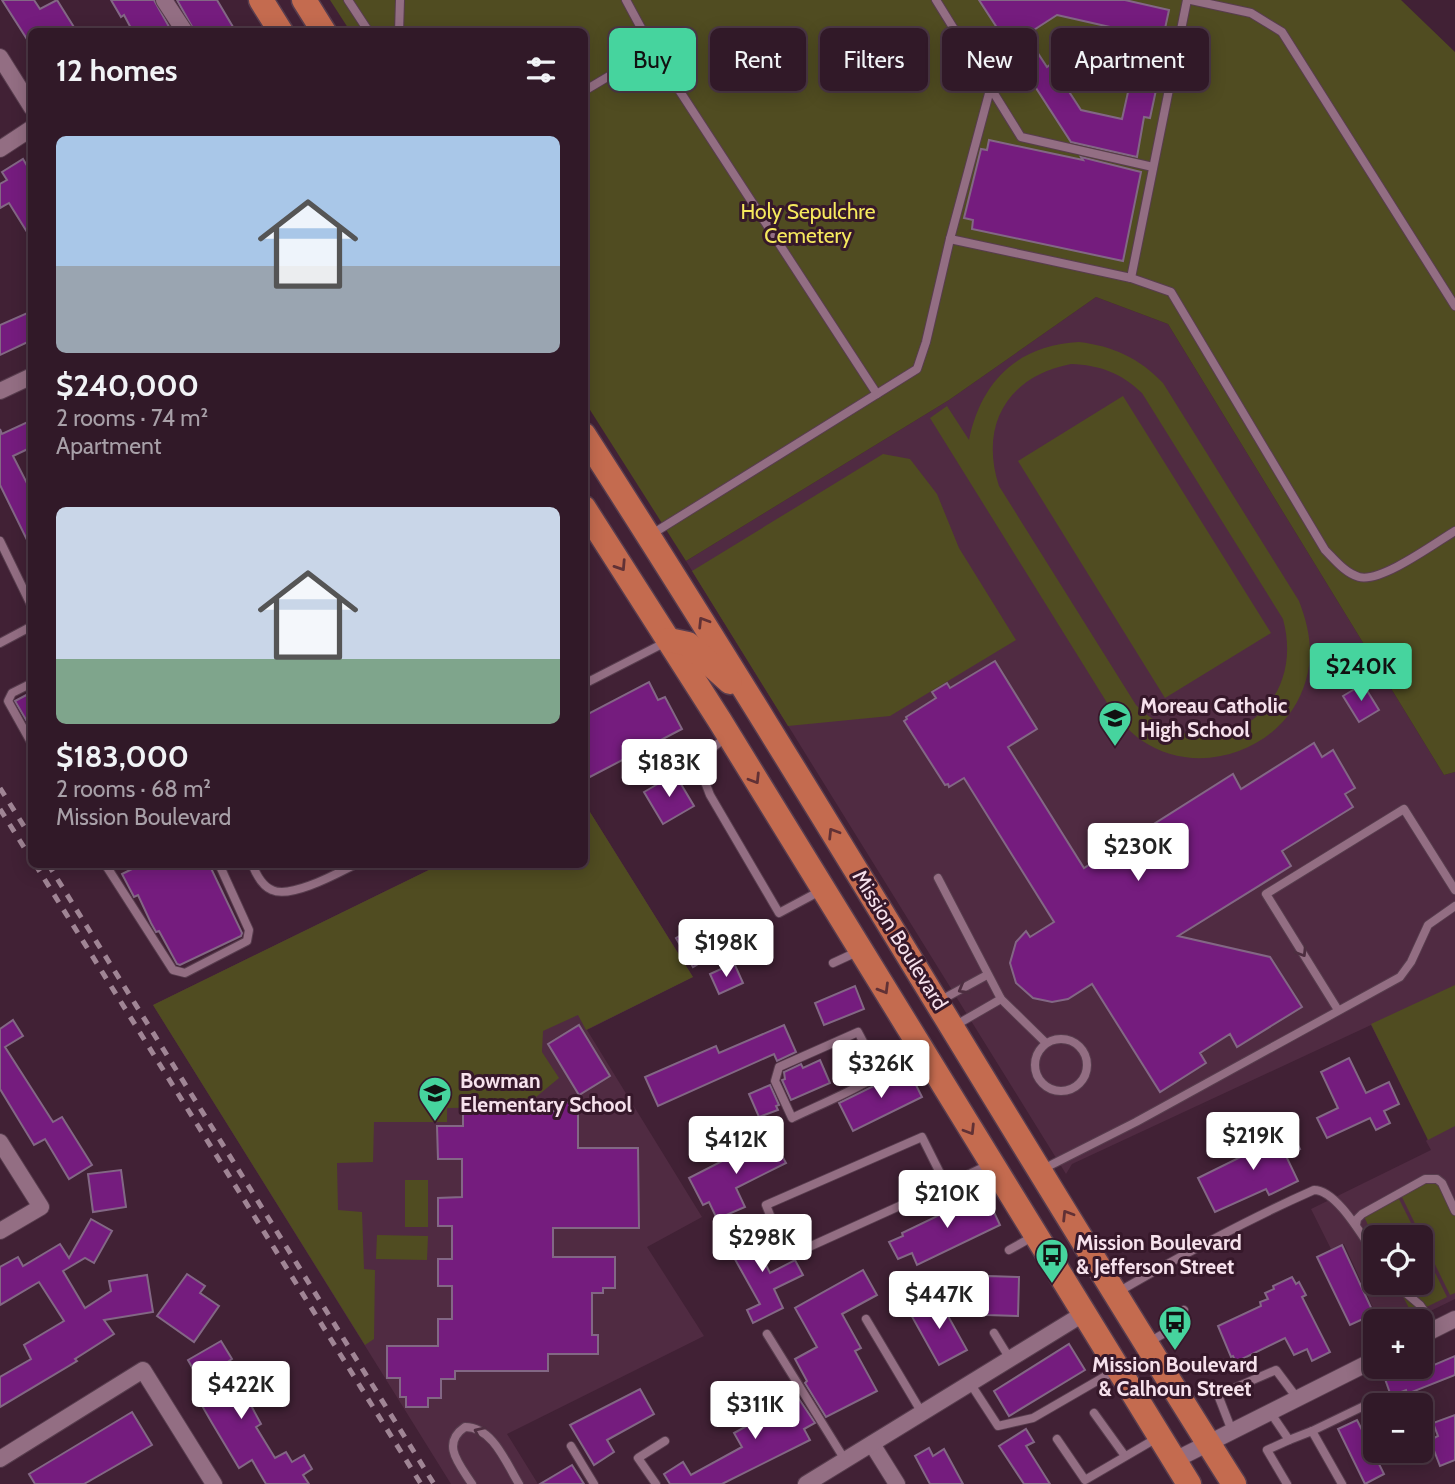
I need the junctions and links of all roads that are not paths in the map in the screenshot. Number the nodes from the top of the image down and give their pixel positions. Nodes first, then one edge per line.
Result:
1 (164, 0) edge
2 (261, 0) edge
3 (304, 0) edge
4 (348, 0) edge
5 (400, 0) edge
6 (626, 0) edge
7 (936, 0) edge
8 (1189, 0) edge
9 (182, 28) edge
10 (278, 28) edge
11 (322, 28) edge
12 (366, 28) edge
13 (399, 28) edge
14 (641, 28) edge
15 (954, 28) edge
16 (0, 57) edge
17 (609, 76) edge
18 (588, 89) edge
19 (680, 91) edge
20 (990, 91) edge
21 (994, 91) edge
22 (28, 102) edge
23 (28, 131) edge
24 (0, 149) edge
25 (1153, 167) junction
26 (950, 239) junction
27 (1131, 278) junction
28 (1455, 306) edge
29 (28, 378) edge
30 (0, 391) edge
31 (877, 394) junction
32 (588, 441) edge
33 (588, 514) edge
34 (1455, 531) edge
35 (649, 536) junction
36 (0, 541) edge
37 (28, 599) edge
38 (28, 630) edge
39 (669, 640) junction
40 (0, 643) edge
41 (588, 682) edge
42 (28, 685) edge
43 (752, 701) junction
44 (728, 735) junction
45 (28, 737) edge
46 (108, 868) edge
47 (221, 868) edge
48 (254, 868) edge
49 (349, 868) edge
50 (938, 878) dead end
51 (823, 889) junction
52 (1455, 890) edge
53 (1455, 905) edge
54 (860, 950) junction
55 (833, 963) dead end
56 (987, 975) junction
57 (1001, 999) junction
58 (938, 1002) junction
59 (1338, 1010) junction
60 (953, 1026) junction
61 (1046, 1043) junction
62 (922, 1051) junction
63 (880, 1074) junction
64 (0, 1142) edge
65 (991, 1164) junction
66 (1040, 1170) junction
67 (946, 1185) junction
68 (1007, 1190) junction
69 (1455, 1211) edge
70 (1356, 1226) junction
71 (0, 1231) edge
72 (1035, 1236) junction
73 (1363, 1236) edge
74 (1009, 1250) dead end
75 (1116, 1294) junction
76 (1408, 1295) edge
77 (1421, 1309) edge
78 (1184, 1310) dead end
79 (1083, 1314) junction
80 (866, 1319) dead end
81 (1455, 1319) edge
82 (1433, 1330) edge
83 (994, 1333) dead end
84 (767, 1334) dead end
85 (1147, 1343) junction
86 (1010, 1359) junction
87 (1363, 1365) edge
88 (1117, 1369) junction
89 (970, 1383) junction
90 (1297, 1398) junction
91 (1363, 1406) edge
92 (1094, 1412) dead end
93 (1270, 1412) junction
94 (922, 1413) junction
95 (1232, 1431) junction
96 (1312, 1431) junction
97 (1160, 1437) junction
98 (1058, 1439) dead end
99 (1289, 1440) junction
100 (665, 1441) dead end
101 (1209, 1442) junction
102 (872, 1444) junction
103 (571, 1446) dead end
104 (1125, 1456) junction
105 (0, 1459) edge
106 (845, 1460) junction
107 (1175, 1460) junction
108 (215, 1484) edge
109 (472, 1484) edge
110 (519, 1484) edge
111 (594, 1484) edge
112 (656, 1484) edge
113 (806, 1484) edge
114 (897, 1484) edge
115 (1189, 1484) edge
116 (1234, 1484) edge
117 (1287, 1484) edge
118 (1342, 1484) edge

1 - 9 street
2 - 10 main road
3 - 11 main road
4 - 12 lane
5 - 13 lane
6 - 14 lane
7 - 15 lane
8 - 25 lane
8 - 28 lane
16 - 22 street
17 - 18 lane
19 - 31 lane
20 - 26 lane
21 - 25 lane
23 - 24 street
25 - 27 lane
26 - 27 lane
26 - 31 lane
27 - 34 lane
29 - 30 street
31 - 35 lane
32 - 35 main road, Mission Boulevard
33 -> 39 main road, Mission Boulevard
43 -> 35 main road, Mission Boulevard
36 - 37 lane
38 - 40 lane
39 - 41 lane
39 - 43 main road
39 - 44 main road, Mission Boulevard
42 - 45 lane
58 -> 43 main road, Mission Boulevard
44 -> 51 main road, Mission Boulevard
44 - 51 lane
46 - 47 lane
48 - 49 lane
50 - 56 lane
51 - 54 main road, Mission Boulevard
52 -> 59 lane
53 - 59 lane
54 - 55 lane
54 -> 62 main road, Mission Boulevard
56 - 57 lane
56 -> 58 lane
57 - 60 lane
57 - 61 lane
58 - 60 main road, Mission Boulevard
59 - 66 lane
60 - 66 main road, Mission Boulevard
61 - 61 lane
62 - 63 lane
62 -> 65 main road, Mission Boulevard
63 - 63 lane
64 - 71 street
65 - 67 lane
65 - 68 main road, Mission Boulevard
66 - 68 main road
75 -> 66 main road, Mission Boulevard
67 - 67 lane
68 - 72 main road, Mission Boulevard
69 - 70 lane
70 - 73 lane
70 - 75 lane
72 - 74 lane
72 - 79 main road, Mission Boulevard
75 - 85 main road, Mission Boulevard
76 - 77 lane
78 - 85 lane
79 - 86 street
79 - 88 main road, Mission Boulevard
80 - 94 lane
81 - 82 street
83 - 86 lane
84 - 106 lane
85 - 101 main road, Mission Boulevard
86 - 89 street
87 - 90 street
88 - 89 lane
88 - 97 main road, Mission Boulevard
89 - 94 street
90 - 93 street
90 - 95 lane
91 - 96 lane
92 - 104 lane
93 - 95 street
93 - 99 lane
94 - 102 street
95 - 101 street
96 - 99 lane
96 - 118 lane
97 - 104 lane
97 - 107 main road, Mission Boulevard
98 - 104 lane
99 - 117 lane
100 - 112 lane
101 - 107 street
101 - 116 main road, Mission Boulevard
102 - 106 street
102 - 114 street
103 - 111 lane
105 - 108 street
106 - 113 street
107 - 115 main road, Mission Boulevard
110 -> 109 lane

